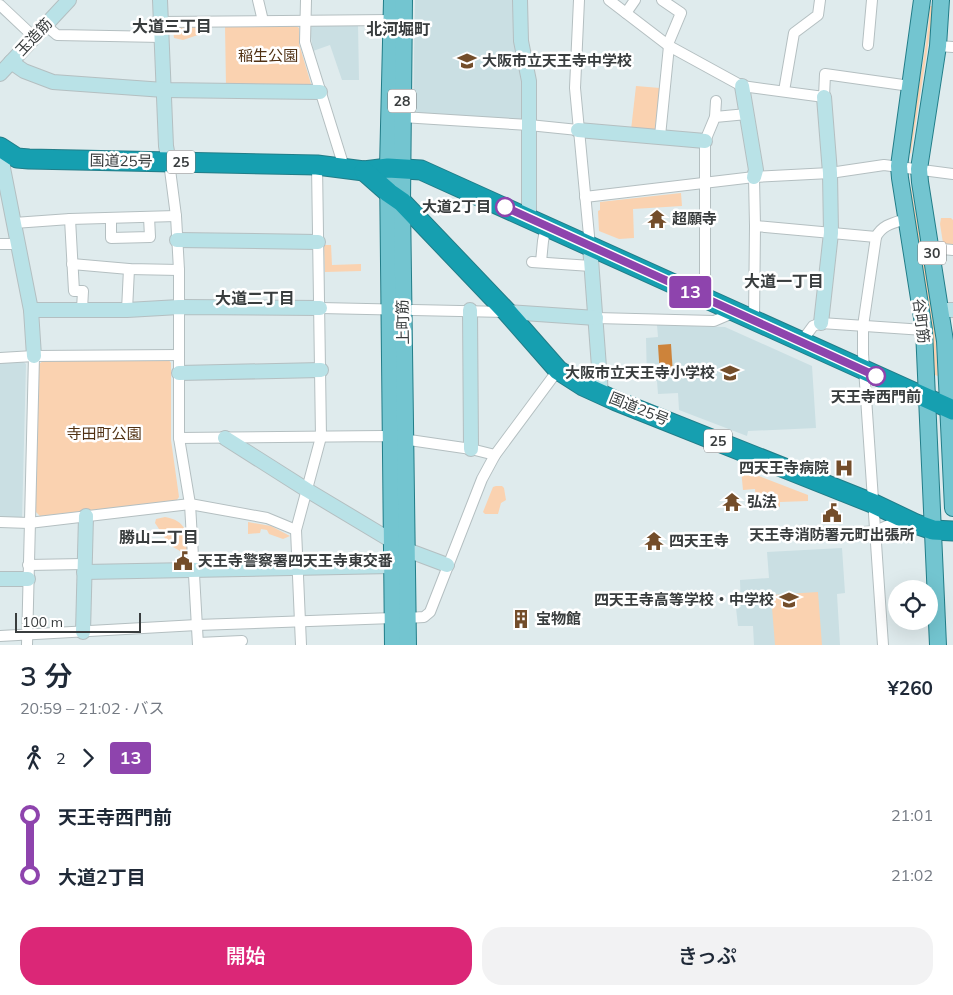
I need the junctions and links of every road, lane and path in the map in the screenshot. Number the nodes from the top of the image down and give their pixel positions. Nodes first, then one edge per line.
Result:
1 (69, 0) edge
2 (160, 0) edge
3 (258, 0) edge
4 (306, 0) edge
5 (392, 0) edge
6 (404, 0) edge
7 (520, 0) edge
8 (579, 0) edge
9 (609, 0) edge
10 (634, 0) edge
11 (662, 0) edge
12 (820, 0) edge
13 (872, 0) edge
14 (922, 0) edge
15 (941, 0) edge
16 (0, 5) edge
17 (626, 13) junction
18 (305, 20) junction
19 (391, 20) junction
20 (263, 21) junction
21 (161, 22) junction
22 (44, 26) junction
23 (34, 37) junction
24 (162, 37) junction
25 (668, 45) junction
26 (868, 45) dead end
27 (945, 46) edge
28 (11, 62) junction
29 (0, 74) edge
30 (742, 86) junction
31 (910, 86) junction
32 (164, 90) junction
33 (784, 91) junction
34 (320, 92) junction
35 (824, 97) junction
36 (716, 101) dead end
37 (747, 114) junction
38 (715, 117) junction
39 (402, 118) junction
40 (529, 125) junction
41 (578, 130) junction
42 (660, 136) junction
43 (705, 141) junction
44 (2, 149) edge
45 (169, 162) junction
46 (317, 166) junction
47 (899, 166) junction
48 (344, 167) junction
49 (395, 168) junction
50 (919, 169) junction
51 (364, 171) junction
52 (830, 173) junction
53 (953, 174) edge
54 (754, 177) junction
55 (705, 183) junction
56 (395, 197) junction
57 (585, 197) junction
58 (176, 216) junction
59 (149, 217) junction
60 (111, 218) junction
61 (528, 218) junction
62 (70, 219) junction
63 (906, 219) junction
64 (14, 223) junction
65 (409, 223) junction
66 (546, 226) junction
67 (755, 226) junction
68 (831, 233) junction
69 (876, 237) junction
70 (177, 240) junction
71 (318, 242) junction
72 (0, 244) edge
73 (18, 244) junction
74 (590, 246) junction
75 (931, 248) junction
76 (953, 250) edge
77 (72, 264) junction
78 (592, 266) junction
79 (129, 269) junction
80 (179, 270) junction
81 (705, 298) junction
82 (179, 307) junction
83 (320, 308) junction
84 (397, 308) junction
85 (82, 309) junction
86 (32, 310) junction
87 (127, 310) junction
88 (470, 310) junction
89 (947, 310) edge
90 (507, 312) junction
91 (735, 312) junction
92 (596, 318) junction
93 (754, 320) junction
94 (821, 323) junction
95 (863, 326) junction
96 (924, 330) junction
97 (802, 341) junction
98 (179, 355) junction
99 (34, 356) junction
100 (0, 358) edge
101 (321, 370) junction
102 (558, 370) junction
103 (864, 370) junction
104 (179, 374) junction
105 (601, 394) junction
106 (927, 397) junction
107 (951, 409) edge
108 (321, 437) junction
109 (179, 438) junction
110 (225, 438) junction
111 (398, 438) junction
112 (471, 449) junction
113 (495, 455) junction
114 (307, 490) junction
115 (872, 503) junction
116 (190, 504) junction
117 (953, 508) edge
118 (86, 516) junction
119 (904, 518) junction
120 (0, 522) edge
121 (29, 523) junction
122 (296, 530) junction
123 (933, 530) junction
124 (875, 531) junction
125 (953, 531) edge
126 (841, 534) dead end
127 (392, 540) junction
128 (407, 550) junction
129 (447, 565) junction
130 (392, 566) junction
131 (84, 568) junction
132 (298, 568) junction
133 (194, 569) junction
134 (28, 572) junction
135 (0, 580) edge
136 (400, 618) junction
137 (300, 621) junction
138 (241, 623) junction
139 (197, 625) junction
140 (83, 632) junction
141 (0, 636) edge
142 (27, 640) edge
143 (242, 643) edge
144 (198, 644) edge
145 (302, 645) edge
146 (393, 645) edge
147 (408, 645) edge
148 (883, 645) edge
149 (938, 645) edge

1 - 22 street, 玉造筋
2 - 21 street
3 - 20 street
4 - 18 street
5 - 19 main road, 上町筋 / 28
6 - 39 main road, 上町筋 / 28
7 - 40 street
8 - 41 street
9 - 17 street
10 - 17 street
11 - 25 street
12 - 33 street
13 - 26 street
14 - 31 main road, 谷町筋 / 30
15 - 27 main road, 谷町筋 / 30
16 - 23 street
17 - 25 street
18 - 19 street
18 - 20 street
18 - 34 street
19 - 49 main road, 上町筋 / 28
20 - 21 street
21 - 24 street
22 - 23 street, 玉造筋
22 - 24 street
23 - 28 street, 玉造筋
24 - 32 street
25 - 30 street
25 - 42 street
27 - 50 main road, 谷町筋 / 30
28 - 29 street, 玉造筋
28 - 32 street
30 - 33 street
30 - 37 street
31 - 35 street
31 - 47 main road, 谷町筋 / 30
32 - 34 street
32 - 45 street
33 - 35 street
34 - 48 street
35 - 52 street
36 - 38 street
37 - 38 street
37 - 54 street
38 - 43 street
39 - 40 street
39 - 49 main road, 上町筋 / 28
40 - 41 street
40 - 61 street
41 - 42 street
41 - 57 street
42 - 43 street
43 - 55 street
44 - 45 highway, 国道25号 / 25
44 - 64 street
45 - 46 highway, 国道25号 / 25
45 - 58 street
46 - 48 highway, 国道25号 / 25
46 - 71 street
47 - 50 street
47 - 52 street
47 - 63 main road, 谷町筋 / 30
48 - 51 highway, 国道25号 / 25
49 - 51 highway, 国道25号 / 25
49 - 56 main road, 上町筋 / 28
49 - 61 highway, 国道25号 / 25
50 - 53 street
50 - 75 main road, 谷町筋 / 30
51 - 56 highway, 国道25号 / 25
52 - 54 street
52 - 68 street
54 - 55 street
54 - 67 street
55 - 57 street
55 - 81 street
56 - 65 highway, 国道25号 / 25
56 - 84 main road, 上町筋
57 - 74 street
58 - 59 street
58 - 70 street
59 - 60 street
59 - 60 street
60 - 62 street
61 - 66 highway, 国道25号 / 25
62 - 64 street
62 - 77 street
63 - 69 street
63 - 96 main road, 谷町筋 / 30
64 - 73 street
65 - 84 main road, 上町筋
65 - 90 highway, 国道25号 / 25
66 - 74 highway, 国道25号 / 25
66 - 78 street
67 - 68 street
67 - 93 street
68 - 69 street
68 - 94 street
69 - 95 street
70 - 71 street
70 - 80 street
71 - 83 street
72 - 73 street
73 - 86 street
74 - 78 street
74 - 81 highway, 国道25号 / 25
75 - 76 street
75 - 89 main road, 谷町筋 / 30
77 - 79 street
77 - 85 street
78 - 92 street
79 - 80 street
79 - 87 street
80 - 82 street
81 - 91 highway, 国道25号 / 25
82 - 83 street
82 - 87 street
82 - 98 street
83 - 84 street
83 - 101 street
84 - 88 street
84 - 111 main road, 上町筋
85 - 86 street
85 - 87 street
86 - 99 street
88 - 90 street
88 - 112 street
89 - 107 main road, 谷町筋 / 30
90 - 92 street
90 - 102 highway, 国道25号 / 25
91 - 92 street
91 - 93 highway, 国道25号 / 25
92 - 105 street
93 - 97 highway, 国道25号 / 25
94 - 95 street
94 - 97 street
95 - 96 street
95 - 103 street
96 - 106 main road, 谷町筋 / 30
97 - 103 highway, 国道25号 / 25
98 - 99 street
98 - 104 street
99 - 100 street
99 - 121 street
101 - 104 street
101 - 108 street
102 - 105 highway, 国道25号 / 25
102 - 113 street
103 - 106 highway, 国道25号 / 25
103 - 115 street
104 - 109 street
105 - 115 highway, 国道25号 / 25
106 - 107 highway, 国道25号 / 25
106 - 123 main road, 谷町筋 / 30
107 - 117 main road, 谷町筋 / 30
108 - 110 street
108 - 111 street
108 - 114 street
109 - 110 street
109 - 116 street
110 - 114 street
111 - 112 street
111 - 127 main road, 上町筋
111 - 128 main road, 上町筋
112 - 113 street
113 - 129 street
114 - 122 street
114 - 127 street
115 - 119 highway, 国道25号 / 25
115 - 124 street
116 - 118 street
116 - 122 street
116 - 133 street
118 - 121 street
118 - 131 street
119 - 123 highway, 国道25号 / 25
119 - 124 street
120 - 121 street
121 - 134 street
122 - 132 street
123 - 125 highway, 国道25号 / 25
123 - 149 main road, 谷町筋 / 30
124 - 126 street
124 - 148 street
127 - 128 street
127 - 130 main road, 上町筋
128 - 129 street
128 - 136 main road, 上町筋
129 - 136 street
130 - 132 street
130 - 136 main road, 上町筋
131 - 133 street
131 - 134 street
131 - 140 street
132 - 133 street
132 - 137 street
133 - 139 street
134 - 135 street
134 - 142 street
136 - 137 street
136 - 146 main road, 上町筋
136 - 147 main road, 上町筋
137 - 138 street
137 - 145 street
138 - 139 street
138 - 143 street
139 - 140 street
139 - 144 street
140 - 142 street
141 - 142 street
143 - 144 street

